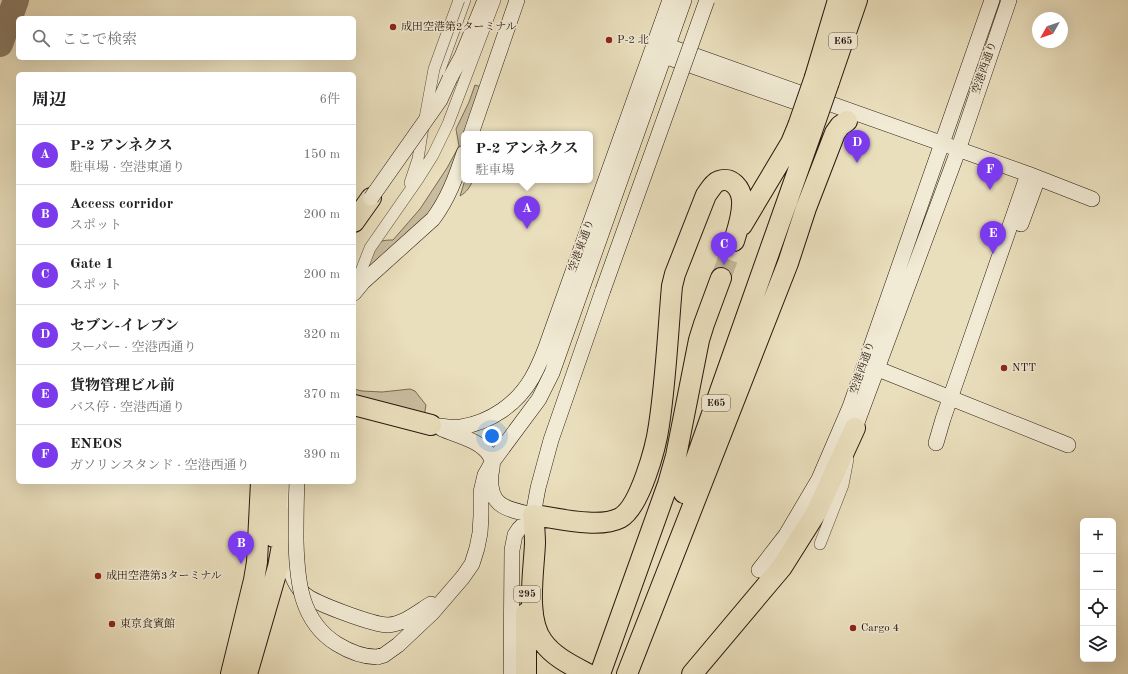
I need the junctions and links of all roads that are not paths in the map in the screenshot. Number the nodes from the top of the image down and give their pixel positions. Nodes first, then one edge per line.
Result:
1 (459, 0) edge
2 (465, 0) edge
3 (485, 0) edge
4 (495, 0) edge
5 (517, 0) edge
6 (670, 0) edge
7 (684, 0) edge
8 (707, 0) edge
9 (838, 0) edge
10 (858, 0) edge
11 (992, 0) edge
12 (1009, 0) edge
13 (832, 10) edge
14 (662, 49) junction
15 (822, 79) junction
16 (847, 121) junction
17 (424, 122) junction
18 (805, 129) junction
19 (472, 131) edge
20 (940, 148) junction
21 (956, 154) junction
22 (461, 161) edge
23 (1031, 181) junction
24 (410, 189) junction
25 (371, 198) junction
26 (1089, 203) dead end
27 (356, 219) edge
28 (356, 227) edge
29 (721, 278) tunnel mouth
30 (356, 285) edge
31 (356, 291) edge
32 (871, 367) junction
33 (955, 400) junction
34 (356, 406) edge
35 (431, 425) junction
36 (855, 428) junction
37 (936, 444) dead end
38 (1068, 445) dead end
39 (493, 461) junction
40 (261, 484) edge
41 (278, 484) edge
42 (288, 484) edge
43 (297, 484) edge
44 (533, 515) junction
45 (287, 518) junction
46 (820, 544) dead end
47 (759, 570) dead end
48 (449, 592) junction
49 (270, 599) junction
50 (244, 622) junction
51 (564, 661) junction
52 (231, 674) edge
53 (243, 674) edge
54 (247, 674) edge
55 (511, 674) edge
56 (526, 674) edge
57 (530, 674) edge
58 (588, 674) edge
59 (600, 674) edge
60 (619, 674) edge
61 (627, 674) edge
62 (692, 674) edge

1 - 17 street, bridge
2 - 24 street
3 - 17 street, bridge
4 - 24 street
5 - 19 street
6 - 14 street, 空港東通り
7 - 14 street, 空港東通り
8 - 44 street, bridge
9 - 13 highway, E65
10 - 15 highway, E65
11 - 20 street, 空港西通り
12 - 21 street, 空港西通り
13 - 15 highway, E65
14 - 16 street
14 - 20 street
14 - 35 street, 空港東通り
14 - 39 street, 空港東通り
15 - 18 highway, E65, bridge
16 - 20 street
16 - 61 highway
17 - 25 street, bridge
18 - 44 highway, E65
18 - 60 highway, E65
20 - 21 street
20 - 32 street, 空港西通り
21 - 23 street
21 - 32 street, 空港西通り
22 - 31 street
23 - 26 street
23 - 33 street
24 - 30 street
25 - 27 highway
25 - 28 street
29 - 59 highway, E65
32 - 33 street
32 - 36 street, 空港西通り
32 - 47 street, 空港西通り
33 - 37 street
33 - 38 street
34 - 35 highway
35 - 39 street
36 - 46 street
36 - 62 highway
39 - 44 street
39 - 48 street, 空港東通り
40 - 50 highway
41 - 49 highway
42 - 45 street
43 - 48 street, bridge
44 - 51 highway, 295
44 - 55 street
44 - 56 highway, 295
45 - 48 street
45 - 49 highway
49 - 54 highway
50 - 52 highway
50 - 53 highway
51 - 57 highway, 295
51 - 58 highway, 295

